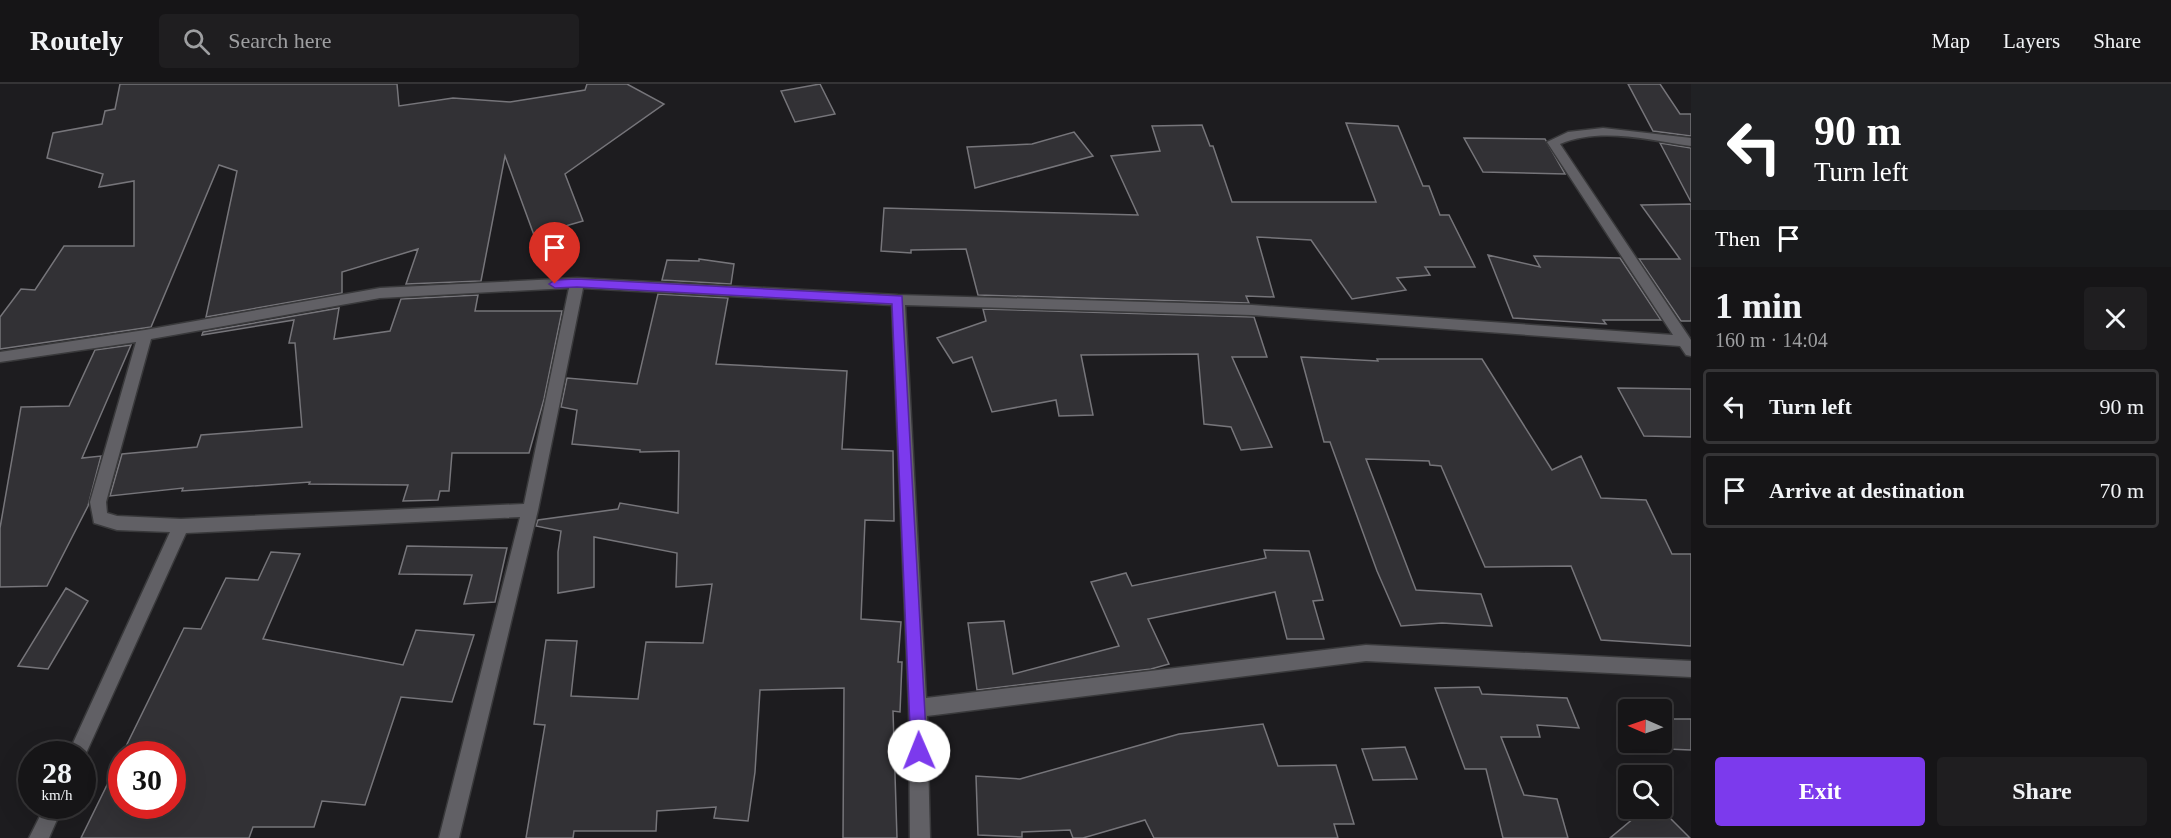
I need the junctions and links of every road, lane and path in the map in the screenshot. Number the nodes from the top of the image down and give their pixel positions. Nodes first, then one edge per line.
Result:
1 (1691, 142) edge
2 (577, 283) junction
3 (898, 300) junction
4 (145, 335) junction
5 (1687, 346) edge
6 (0, 357) edge
7 (530, 510) junction
8 (181, 526) junction
9 (1691, 669) edge
10 (918, 708) junction
11 (83, 741) edge
12 (48, 819) edge
13 (39, 838) edge
14 (449, 838) edge
15 (920, 838) edge

1 - 5 street
2 - 3 street
2 - 4 street
2 - 7 street
3 - 5 street
3 - 10 street
4 - 6 street
4 - 8 street
7 - 8 street
7 - 14 street
8 - 11 street
9 - 10 street
10 - 15 street
12 - 13 street

